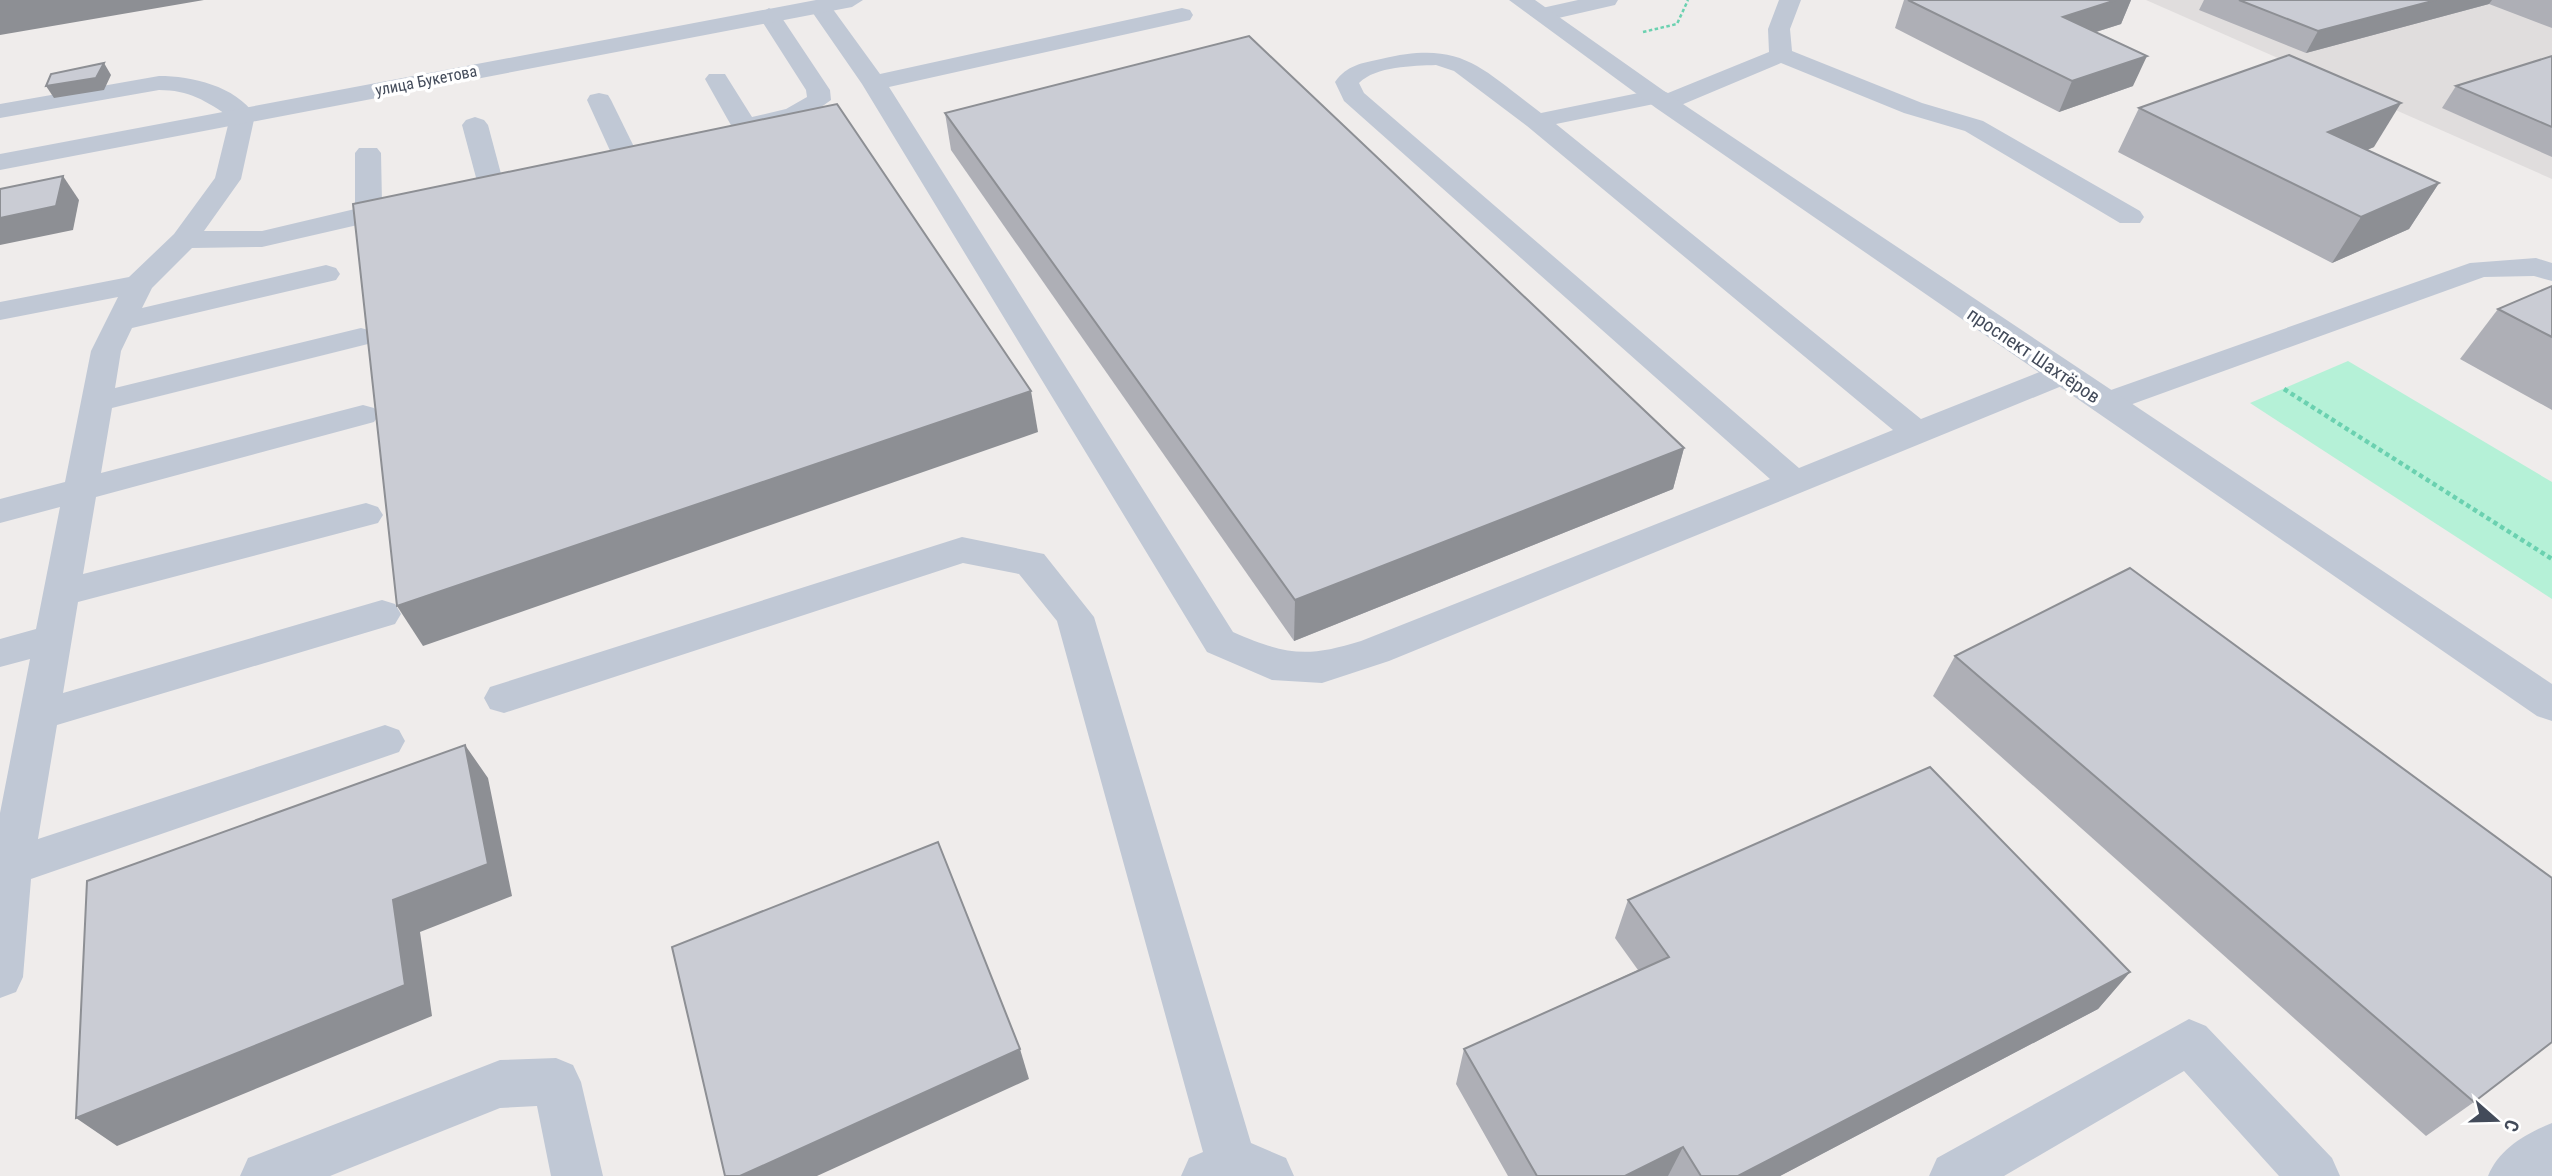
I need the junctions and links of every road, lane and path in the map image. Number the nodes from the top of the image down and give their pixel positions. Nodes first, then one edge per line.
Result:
1 (852, 0) edge
2 (1495, 0) edge
3 (1607, 0) edge
4 (1790, 0) edge
5 (819, 6) junction
6 (1530, 8) edge
7 (769, 15) junction
8 (1182, 15) dead end
9 (1781, 55) junction
10 (717, 79) dead end
11 (874, 83) junction
12 (1661, 99) junction
13 (599, 100) dead end
14 (0, 111) edge
15 (243, 115) junction
16 (1536, 121) junction
17 (475, 125) dead end
18 (745, 127) junction
19 (718, 133) edge
20 (651, 148) edge
21 (368, 153) dead end
22 (625, 155) junction
23 (598, 161) edge
24 (0, 162) edge
25 (518, 179) edge
26 (430, 200) edge
27 (369, 214) junction
28 (2130, 216) dead end
29 (184, 240) junction
30 (2552, 272) edge
31 (326, 274) dead end
32 (139, 284) junction
33 (0, 311) edge
34 (121, 321) junction
35 (361, 337) edge
36 (2233, 356) junction
37 (2063, 374) junction
38 (97, 402) junction
39 (2105, 403) junction
40 (363, 415) dead end
41 (1917, 433) junction
42 (1794, 482) junction
43 (82, 487) junction
44 (0, 511) edge
45 (366, 515) dead end
46 (2552, 559) edge
47 (62, 593) junction
48 (382, 614) dead end
49 (54, 638) junction
50 (0, 653) edge
51 (504, 698) dead end
52 (2552, 705) edge
53 (40, 715) junction
54 (385, 741) dead end
55 (11, 867) junction
56 (0, 977) edge
57 (2552, 1149) edge
58 (1236, 1172) edge
59 (266, 1176) edge
60 (577, 1176) edge
61 (1955, 1176) edge
62 (2315, 1176) edge
63 (2514, 1176) edge

1 - 5 street, улица Букетова
2 - 6 street, проспект Шахтёров
3 - 6 lane
4 - 9 lane
5 - 7 street, улица Букетова
5 - 11 lane
6 - 12 street, проспект Шахтёров
7 - 15 street, улица Букетова
7 - 18 lane
8 - 11 lane
9 - 12 lane
9 - 28 lane
10 - 18 lane
11 - 42 lane
12 - 16 lane
12 - 37 street, проспект Шахтёров
13 - 22 lane
14 - 15 lane
15 - 24 street, улица Букетова
15 - 29 lane
16 - 41 lane
16 - 42 lane
17 - 25 lane
18 - 19 lane
20 - 22 lane
21 - 27 lane
22 - 23 lane
26 - 27 lane
27 - 29 lane
29 - 32 lane
30 - 36 lane
31 - 34 lane
32 - 33 lane
32 - 34 lane
34 - 38 lane
35 - 38 lane
36 - 39 lane
36 - 46 path
37 - 39 street, проспект Шахтёров
37 - 41 lane
38 - 43 lane
39 - 52 street, проспект Шахтёров
40 - 43 lane
41 - 42 lane
43 - 44 lane
43 - 47 lane
45 - 47 lane
47 - 49 lane
48 - 53 lane
49 - 50 lane
49 - 53 lane
51 - 58 lane
53 - 55 lane
54 - 55 lane
55 - 56 lane
57 - 63 lane
59 - 60 lane
61 - 62 lane

